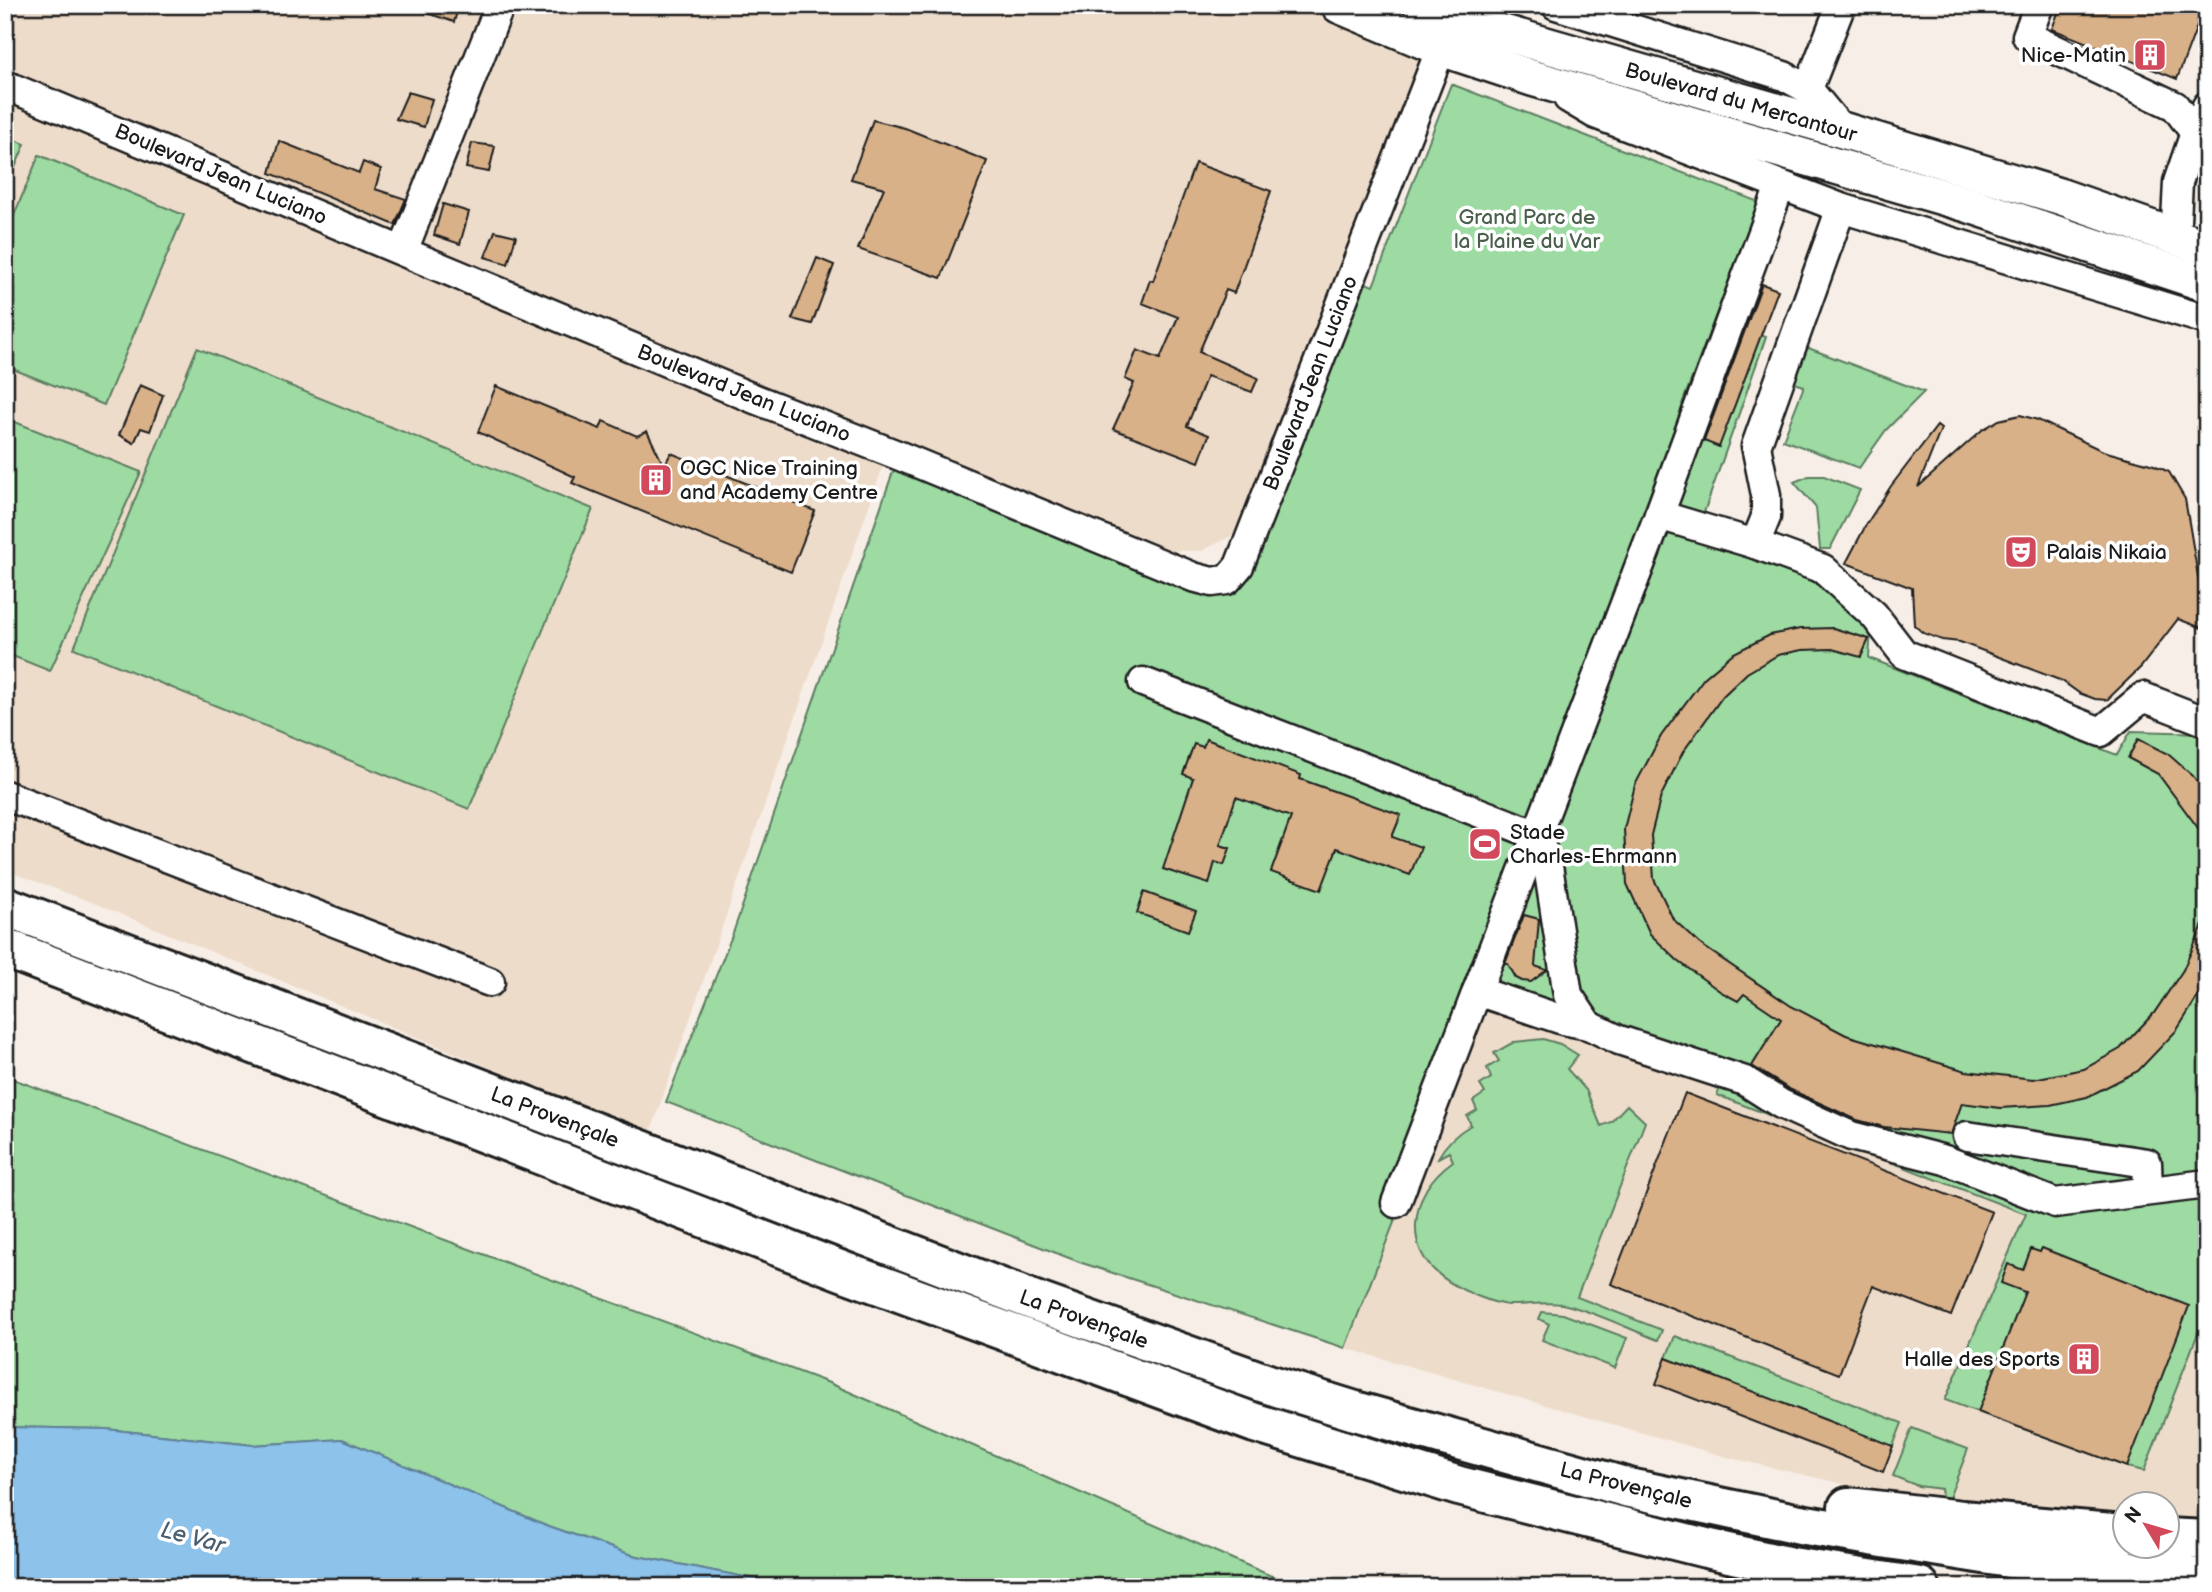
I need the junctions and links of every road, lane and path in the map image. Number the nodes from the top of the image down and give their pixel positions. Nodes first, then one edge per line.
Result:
1 (500, 5) edge
2 (1339, 5) edge
3 (1421, 5) edge
4 (1556, 5) edge
5 (1841, 5) edge
6 (2039, 5) edge
7 (1607, 13) edge
8 (1441, 48) junction
9 (1532, 78) junction
10 (5, 85) edge
11 (1808, 89) junction
12 (2207, 106) edge
13 (1842, 130) junction
14 (2201, 135) edge
15 (1780, 186) junction
16 (2062, 197) junction
17 (1967, 204) junction
18 (1841, 208) junction
19 (2191, 226) edge
20 (2207, 248) edge
21 (403, 251) junction
22 (2207, 264) edge
23 (2207, 284) edge
24 (2207, 320) edge
25 (1659, 515) junction
26 (1755, 544) junction
27 (1143, 682) dead end
28 (2207, 722) edge
29 (5, 795) edge
30 (1537, 835) junction
31 (5, 906) edge
32 (5, 948) edge
33 (490, 982) dead end
34 (1478, 990) junction
35 (1588, 1025) junction
36 (1967, 1136) dead end
37 (2207, 1184) edge
38 (2148, 1190) junction
39 (1396, 1203) dead end
40 (1629, 1488) junction
41 (2110, 1533) edge
42 (2180, 1539) edge
43 (2207, 1540) edge
44 (2207, 1579) edge
45 (1920, 1587) edge

1 - 21 street
2 - 8 main road, Boulevard du Mercantour
3 - 13 main road, Boulevard du Mercantour
4 - 7 street
5 - 11 street
6 - 14 street
7 - 11 street
8 - 9 main road, Boulevard du Mercantour
8 - 21 street, Boulevard Jean Luciano
9 - 15 street
9 - 17 main road, Boulevard du Mercantour
10 - 21 street, Boulevard Jean Luciano
11 - 13 street
12 - 14 street
13 - 16 main road, Boulevard du Mercantour
14 - 19 street
15 - 18 street
15 - 25 street
16 - 19 main road, Boulevard du Mercantour
16 - 20 main road, Boulevard du Mercantour
17 - 22 main road, Boulevard du Mercantour
17 - 23 main road, Boulevard du Mercantour
18 - 24 street
18 - 26 street
25 - 26 street
25 - 30 street
26 - 28 street
27 - 30 street
29 - 33 street
30 - 34 street
30 - 35 street
31 - 40 highway, La Provençale
32 - 45 highway, La Provençale
34 - 35 street
34 - 39 street
35 - 38 street
36 - 38 street
37 - 38 street
40 - 41 highway
40 - 44 highway, La Provençale
42 - 43 highway

